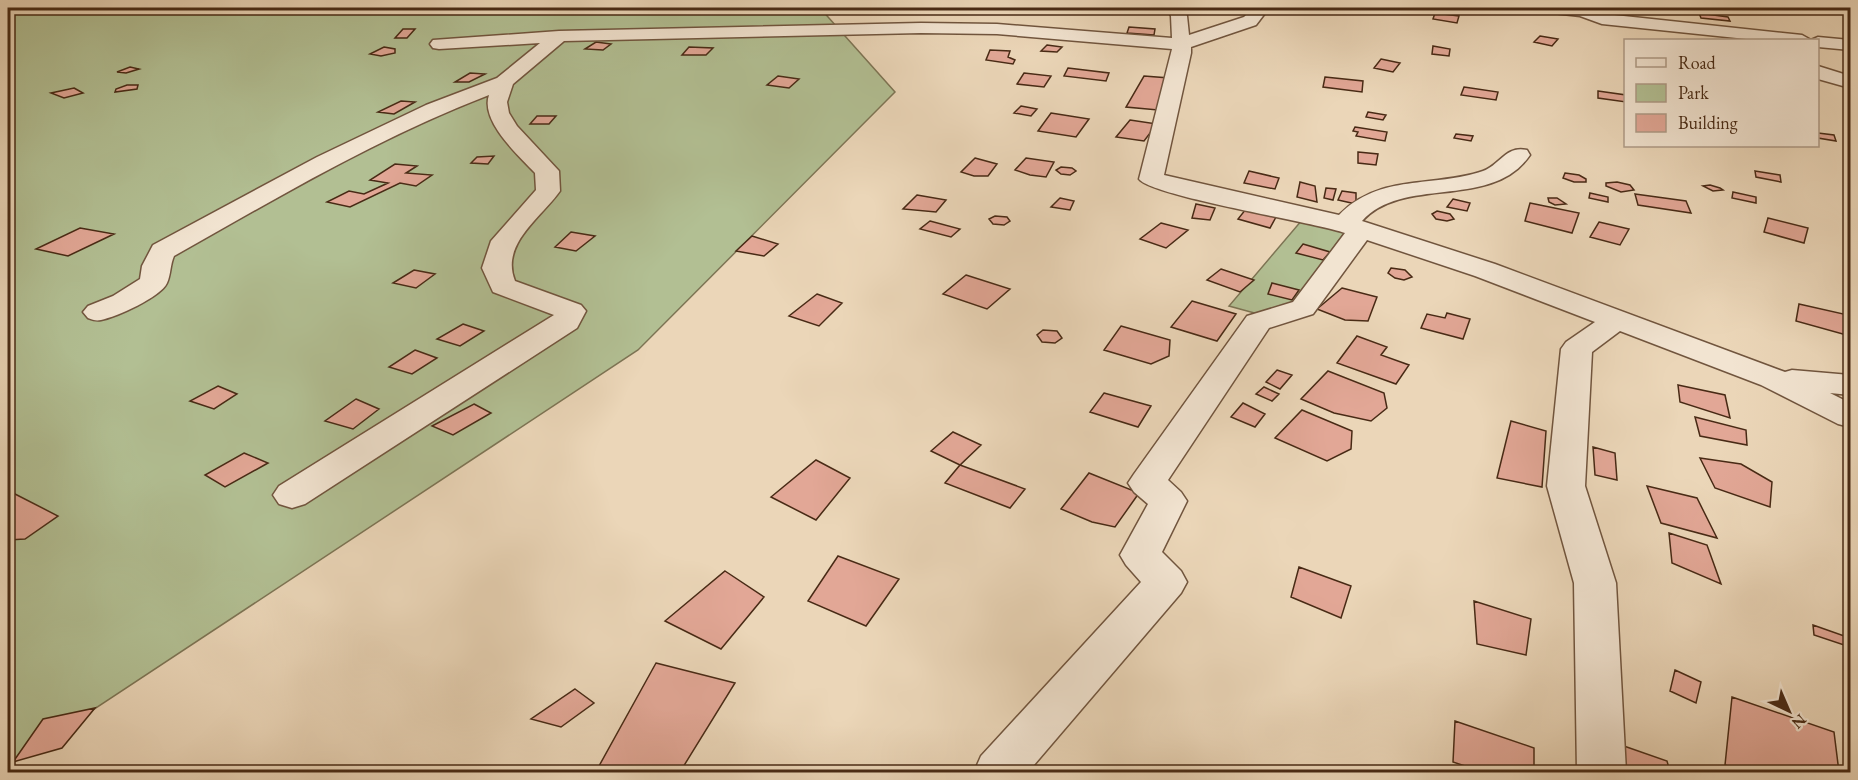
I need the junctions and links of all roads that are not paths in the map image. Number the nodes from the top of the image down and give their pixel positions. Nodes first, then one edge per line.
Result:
1 (1175, 8) edge
2 (1262, 8) edge
3 (1550, 8) edge
4 (560, 36) junction
5 (1769, 39) edge
6 (1819, 42) edge
7 (439, 44) dead end
8 (1181, 44) junction
9 (1851, 45) edge
10 (1819, 72) edge
11 (504, 82) junction
12 (1851, 82) edge
13 (1519, 155) dead end
14 (1353, 226) junction
15 (98, 312) dead end
16 (1617, 320) junction
17 (1772, 378) junction
18 (1851, 385) edge
19 (1851, 416) edge
20 (292, 495) dead end
21 (998, 772) edge
22 (1602, 772) edge

1 - 8 street
2 - 8 street
3 - 5 street
4 - 7 street
4 - 8 street
4 - 11 street
6 - 9 street
8 - 14 street
10 - 12 street
11 - 15 street
11 - 20 street
13 - 14 street
14 - 16 street
14 - 21 street
16 - 17 street
16 - 22 street
17 - 18 street
17 - 19 street

